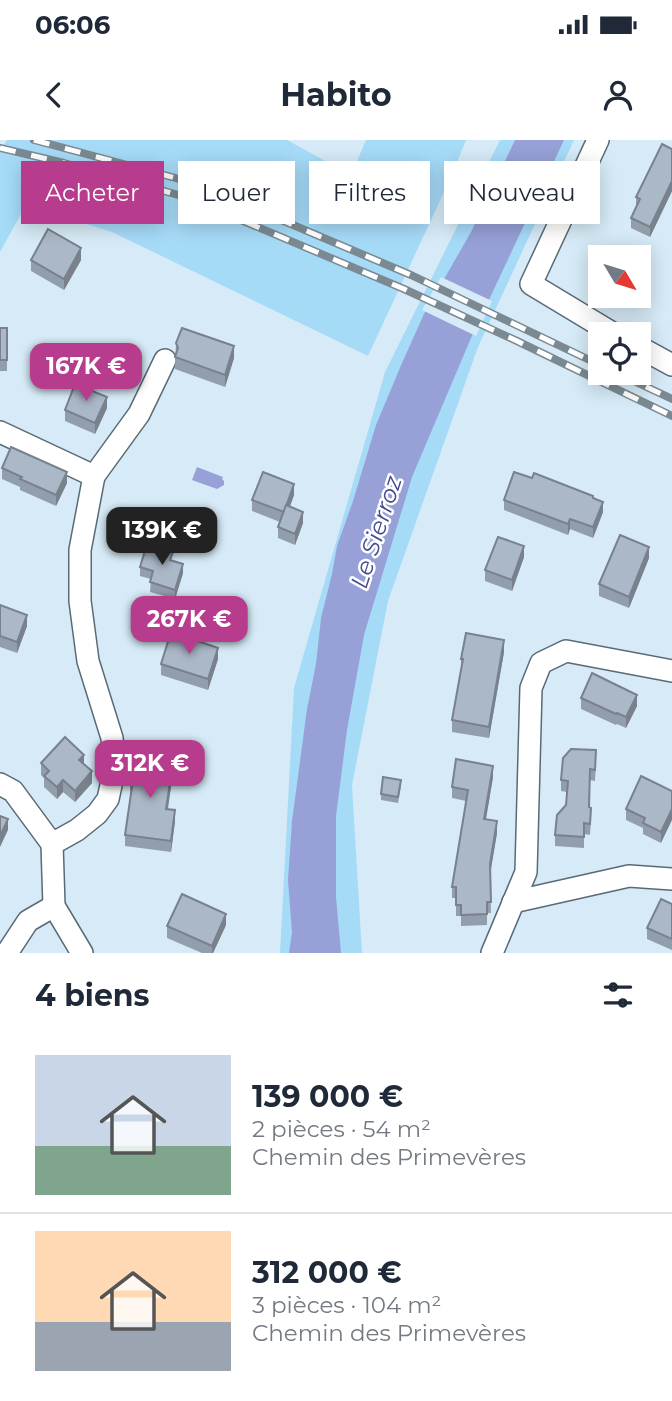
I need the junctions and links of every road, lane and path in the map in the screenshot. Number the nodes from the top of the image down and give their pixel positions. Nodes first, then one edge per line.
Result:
1 (598, 140) edge
2 (594, 322) edge
3 (651, 354) edge
4 (165, 360) dead end
5 (672, 365) edge
6 (0, 432) edge
7 (94, 476) junction
8 (672, 671) edge
9 (0, 784) edge
10 (52, 844) junction
11 (672, 879) edge
12 (513, 902) junction
13 (54, 906) junction
14 (7, 953) edge
15 (82, 953) edge
16 (492, 953) edge

1 - 2 street
3 - 5 street
4 - 7 street
6 - 7 street
7 - 10 street
8 - 12 street
9 - 10 street
10 - 13 street
11 - 12 street
12 - 16 street
13 - 14 street
13 - 15 street

